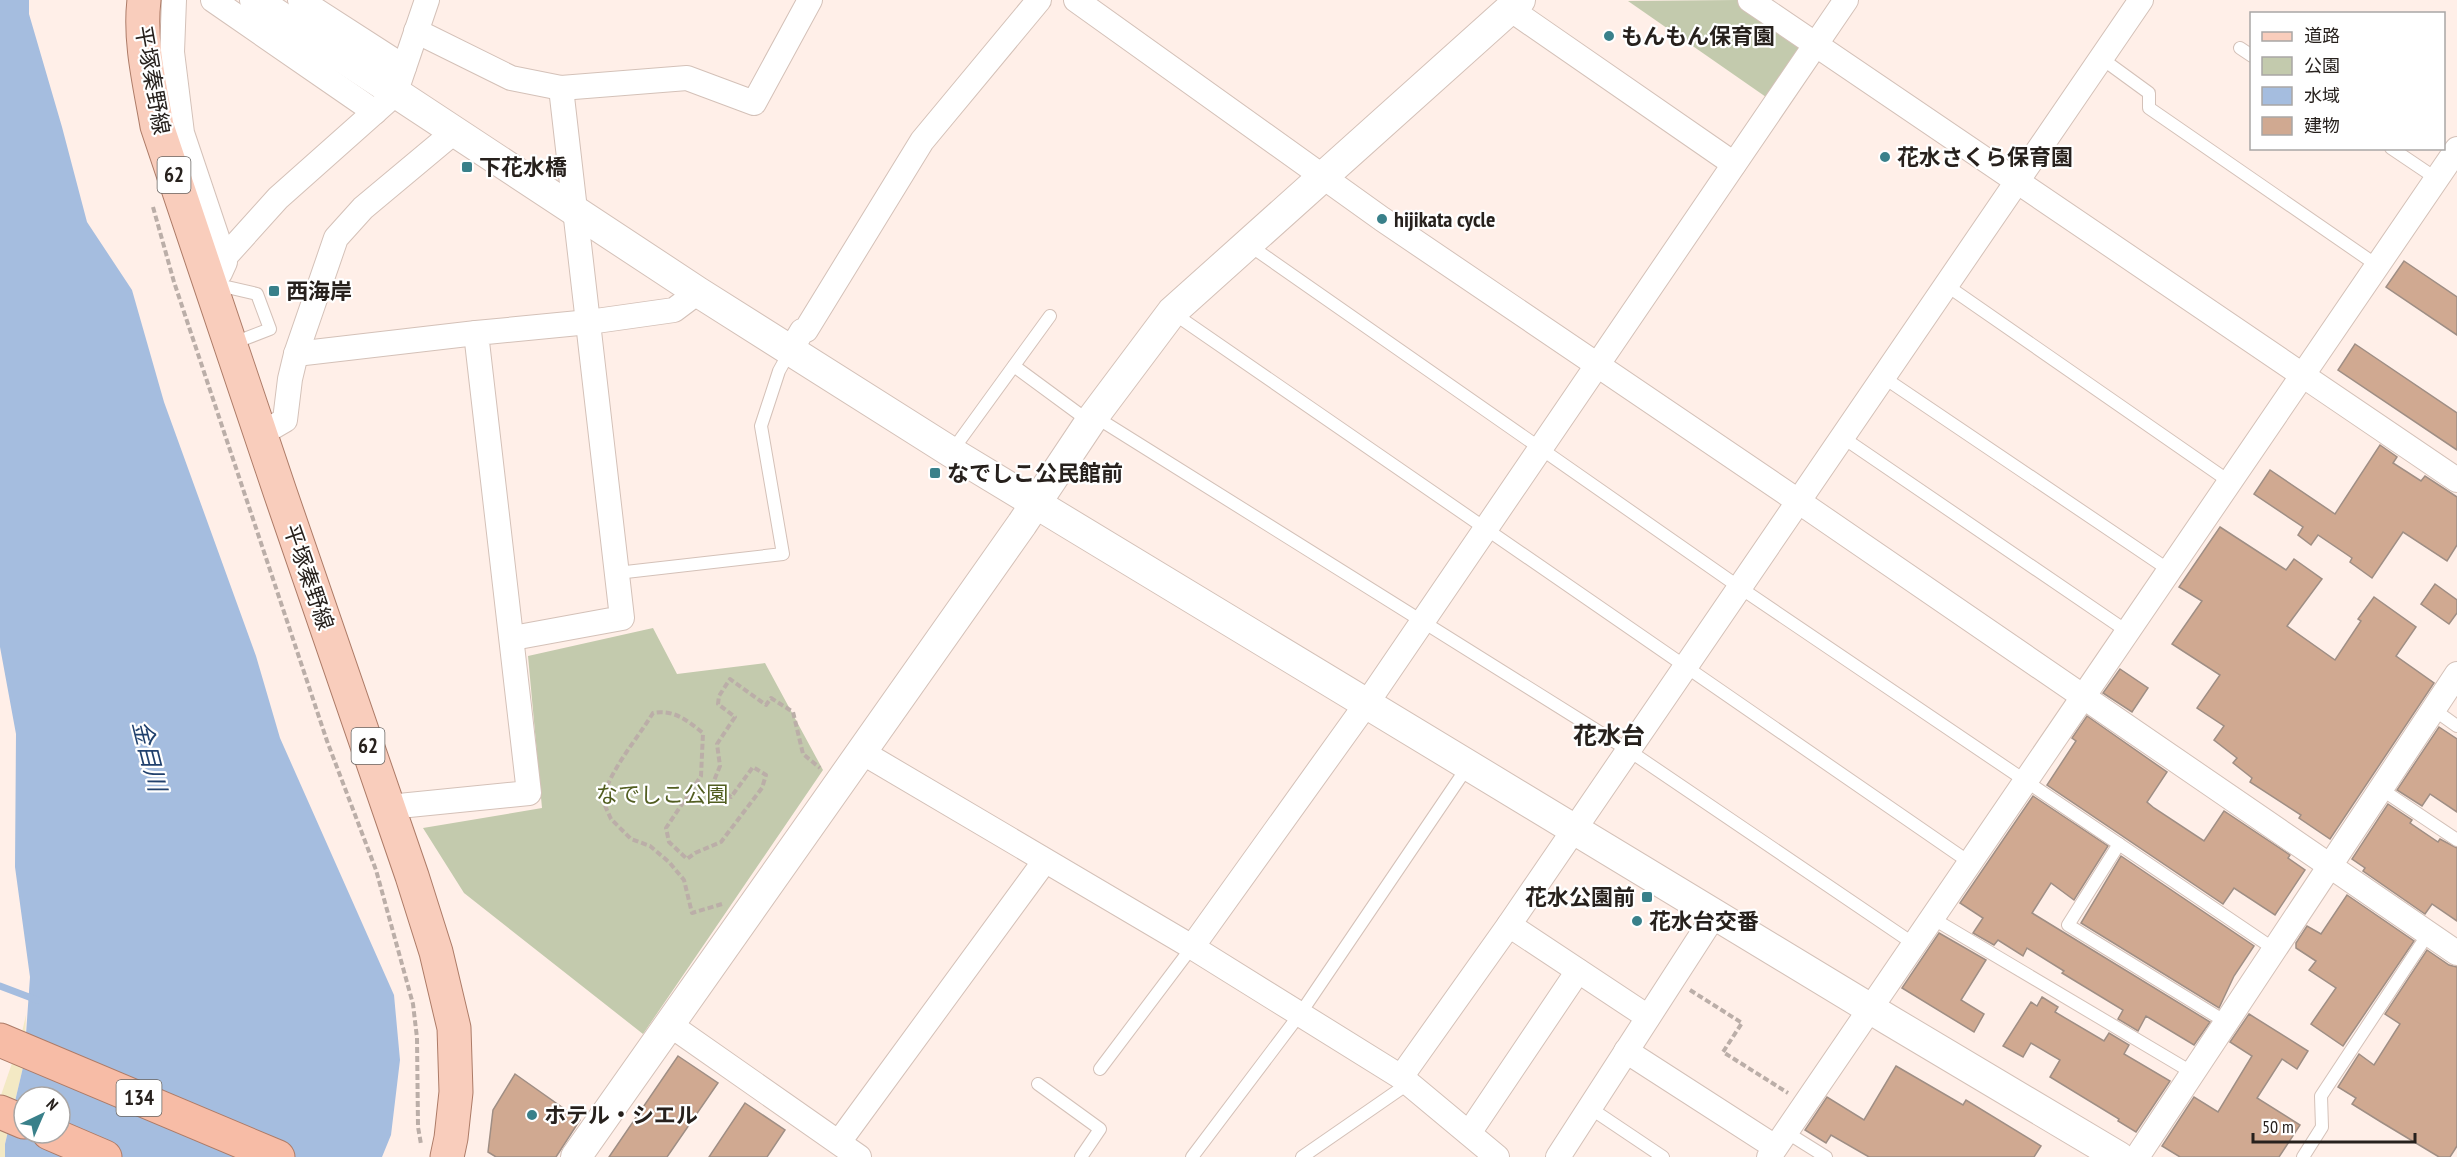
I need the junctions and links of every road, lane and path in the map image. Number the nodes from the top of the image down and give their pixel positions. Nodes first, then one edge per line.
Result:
1 (144, 0) edge
2 (174, 0) edge
3 (213, 0) edge
4 (255, 0) edge
5 (300, 0) edge
6 (427, 0) edge
7 (810, 0) edge
8 (1039, 0) edge
9 (1076, 0) edge
10 (1750, 0) edge
11 (1846, 0) edge
12 (2141, 0) edge
13 (1515, 4) edge
14 (416, 31) junction
15 (1815, 46) junction
16 (2240, 48) dead end
17 (2250, 55) edge
18 (2101, 58) junction
19 (561, 88) junction
20 (392, 91) junction
21 (454, 132) junction
22 (2457, 149) edge
23 (2394, 150) edge
24 (1734, 164) junction
25 (1323, 177) junction
26 (2437, 179) junction
27 (2016, 182) junction
28 (576, 212) junction
29 (1246, 243) junction
30 (2378, 266) junction
31 (217, 270) junction
32 (174, 282) dead end
33 (1946, 285) junction
34 (698, 292) junction
35 (1172, 312) junction
36 (1050, 316) dead end
37 (589, 322) junction
38 (476, 333) junction
39 (790, 351) junction
40 (296, 354) junction
41 (1597, 365) junction
42 (1014, 366) junction
43 (2303, 375) junction
44 (1883, 377) junction
45 (1092, 419) junction
46 (261, 434) junction
47 (1842, 437) junction
48 (1540, 449) junction
49 (951, 452) junction
50 (2457, 480) edge
51 (2230, 482) junction
52 (1798, 501) junction
53 (1036, 504) junction
54 (1486, 529) junction
55 (2169, 570) junction
56 (617, 573) junction
57 (1739, 587) junction
58 (1422, 622) junction
59 (2128, 632) junction
60 (513, 638) junction
61 (1685, 667) junction
62 (2457, 674) edge
63 (2082, 697) junction
64 (1366, 704) junction
65 (2433, 710) junction
66 (2457, 726) edge
67 (1628, 750) junction
68 (860, 751) junction
69 (1469, 765) junction
70 (823, 770) dead end
71 (2026, 780) junction
72 (2381, 789) junction
73 (389, 807) junction
74 (1574, 829) junction
75 (2457, 840) edge
76 (2120, 844) junction
77 (1044, 861) junction
78 (1969, 862) junction
79 (2328, 866) junction
80 (730, 905) dead end
81 (1715, 914) junction
82 (1932, 918) junction
83 (1509, 925) junction
84 (2428, 934) junction
85 (1914, 944) junction
86 (1192, 947) junction
87 (2274, 949) junction
88 (2457, 954) edge
89 (1578, 971) junction
90 (1688, 988) dead end
91 (1870, 1009) junction
92 (1300, 1014) junction
93 (1648, 1017) junction
94 (2226, 1022) junction
95 (669, 1024) junction
96 (0, 1040) edge
97 (1626, 1051) junction
98 (1100, 1069) dead end
99 (2193, 1074) junction
100 (1405, 1080) junction
101 (1038, 1084) dead end
102 (1796, 1099) dead end
103 (1590, 1108) junction
104 (1469, 1133) junction
105 (72, 1143) edge
106 (1777, 1146) edge
107 (434, 1152) edge
108 (848, 1152) edge
109 (105, 1157) edge
110 (278, 1157) edge
111 (576, 1157) edge
112 (1081, 1157) edge
113 (1192, 1157) edge
114 (1302, 1157) edge
115 (1497, 1157) edge
116 (1558, 1157) edge
117 (1664, 1157) edge
118 (1826, 1157) edge
119 (2119, 1157) edge
120 (2137, 1157) edge
121 (2303, 1157) edge

1 - 31 main road, 平塚秦野線 / 62
2 - 31 street
3 - 20 street
4 - 20 street
5 - 20 street
6 - 14 street
7 - 19 street
8 - 39 street
9 - 25 street
10 - 15 street
11 - 15 street
12 - 18 street
13 - 24 street
13 - 25 street
14 - 19 street
14 - 20 street
15 - 24 street
15 - 27 street
16 - 17 lane
18 - 27 street
18 - 30 lane
19 - 28 street
20 - 21 street
20 - 31 street
21 - 28 street
21 - 40 street
22 - 26 street
23 - 26 lane
24 - 41 street
25 - 29 street
25 - 41 street
26 - 30 street
27 - 33 street
27 - 43 street
28 - 34 street
28 - 37 street
29 - 35 street
29 - 48 lane
30 - 43 street
31 - 46 main road, 平塚秦野線 / 62
32 - 107 path
33 - 44 street
33 - 51 lane
34 - 37 street
34 - 39 street
35 - 45 street
35 - 54 lane
36 - 42 lane
37 - 38 street
37 - 56 street
38 - 40 street
38 - 60 street
39 - 49 street
39 - 56 lane
40 - 46 street
41 - 48 street
41 - 52 street
42 - 45 lane
42 - 49 lane
43 - 50 street
43 - 51 street
44 - 47 street
44 - 55 lane
45 - 53 street
45 - 58 lane
46 - 73 main road, 平塚秦野線 / 62
47 - 52 street
47 - 59 lane
48 - 54 street
48 - 57 lane
49 - 53 street
51 - 55 street
52 - 57 street
52 - 63 street
53 - 64 street
53 - 68 street
54 - 58 street
54 - 61 lane
55 - 59 street
56 - 60 street
57 - 61 street
57 - 71 lane
58 - 64 street
58 - 67 lane
59 - 63 street
60 - 73 street
61 - 67 street
61 - 78 lane
62 - 65 street
63 - 71 street
63 - 79 street
64 - 69 street
64 - 86 street
65 - 66 lane
65 - 72 street
67 - 74 street
67 - 85 lane
68 - 77 street
68 - 95 street
69 - 74 street
69 - 92 lane
70 - 80 path
71 - 76 lane
71 - 78 street
72 - 75 lane
72 - 79 street
73 - 107 main road, 平塚秦野線 / 62
74 - 81 street
74 - 83 street
76 - 87 lane
76 - 94 lane
77 - 86 street
77 - 108 street
78 - 82 street
79 - 84 street
79 - 87 street
81 - 91 street
81 - 93 street
82 - 85 street
82 - 99 lane
83 - 89 street
83 - 100 street
84 - 88 street
84 - 121 lane
85 - 91 street
86 - 92 street
86 - 98 lane
87 - 94 street
89 - 93 street
89 - 104 street
90 - 102 path
91 - 106 street
91 - 119 street
92 - 100 street
92 - 113 lane
93 - 97 street
94 - 99 street
95 - 108 street
95 - 111 street
96 - 110 highway, 134
97 - 103 street
97 - 106 street
99 - 120 street
100 - 104 street
100 - 114 lane
101 - 112 lane
103 - 116 street
103 - 117 lane
104 - 115 street
105 - 109 highway
106 - 118 lane

